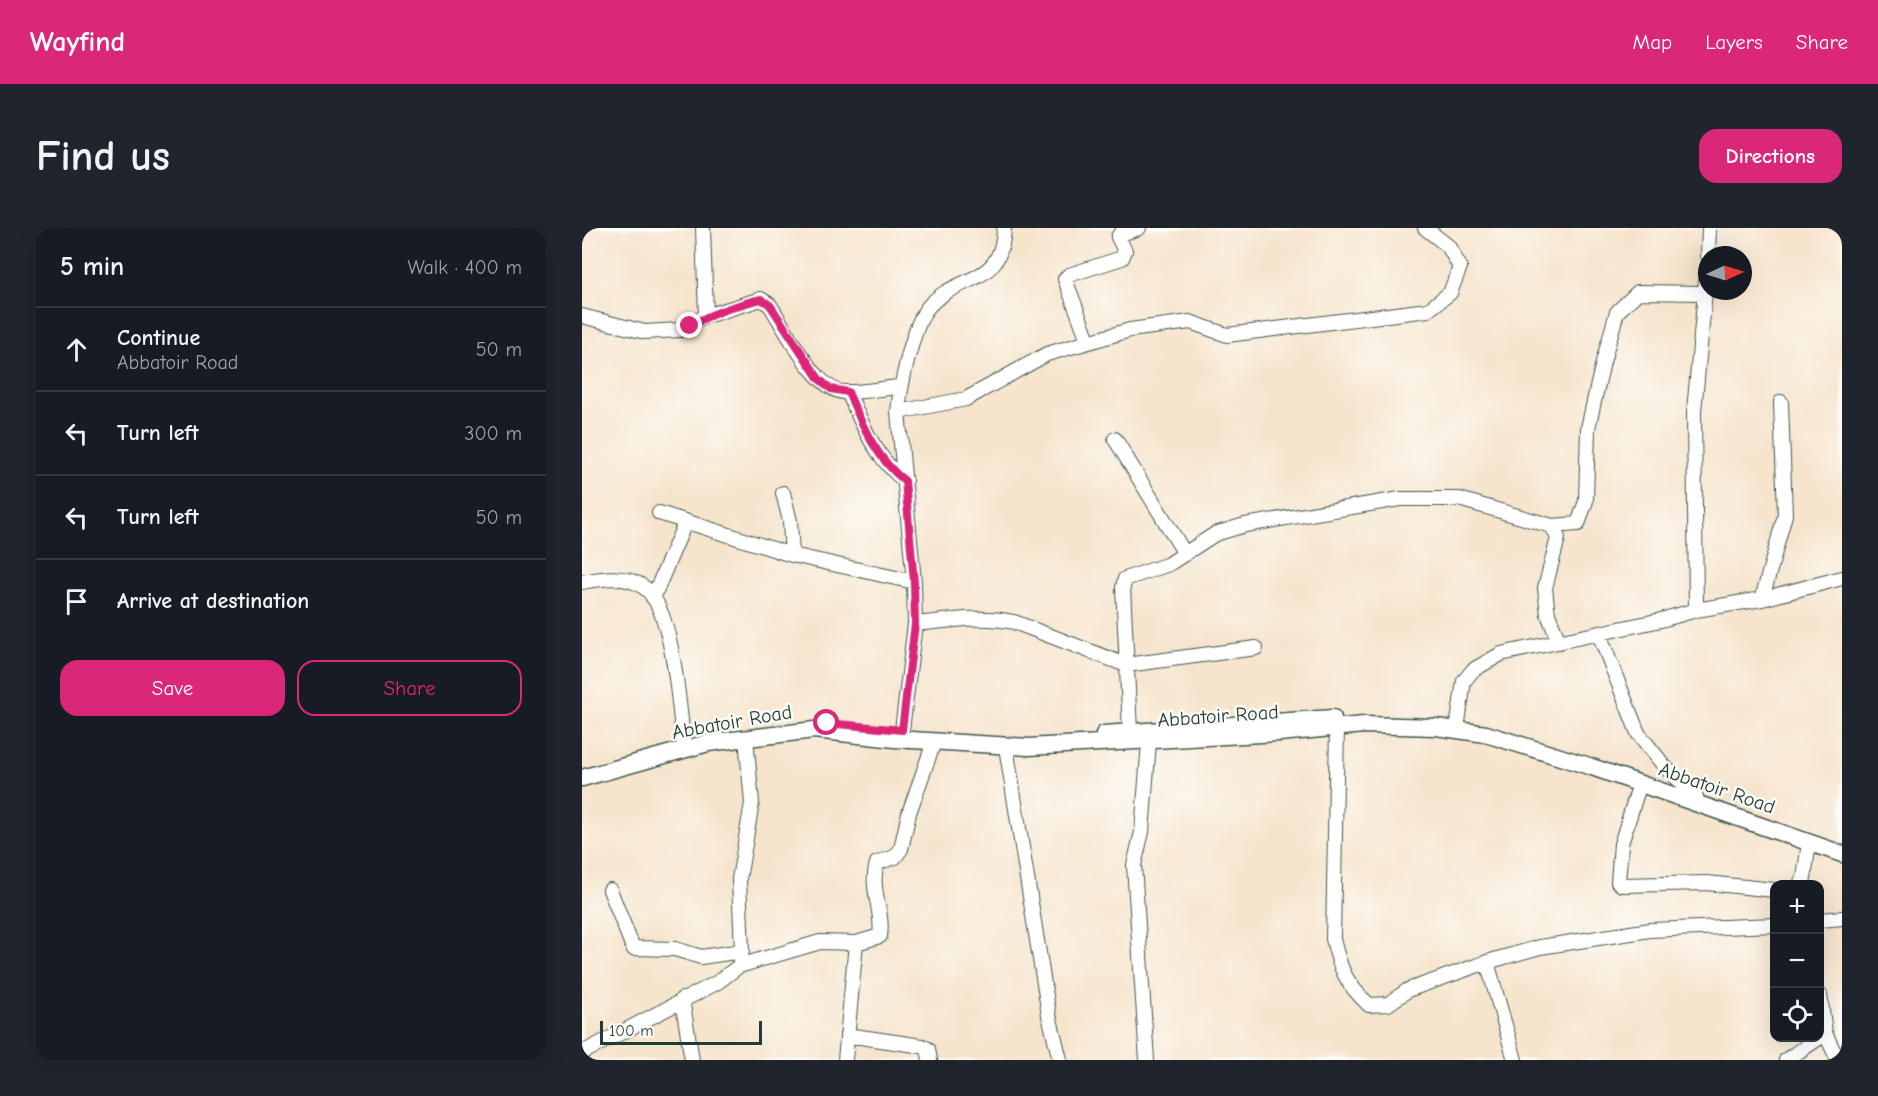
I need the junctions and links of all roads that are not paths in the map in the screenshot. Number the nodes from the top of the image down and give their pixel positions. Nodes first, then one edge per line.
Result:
1 (703, 228) edge
2 (1004, 228) edge
3 (1139, 228) edge
4 (1425, 228) edge
5 (1708, 228) edge
6 (1708, 246) edge
7 (1698, 292) edge
8 (1704, 300) edge
9 (582, 315) edge
10 (706, 316) junction
11 (1089, 340) junction
12 (900, 387) junction
13 (848, 392) junction
14 (1781, 402) dead end
15 (898, 412) junction
16 (1115, 439) dead end
17 (905, 481) junction
18 (783, 493) dead end
19 (659, 513) dead end
20 (685, 523) junction
21 (1552, 526) junction
22 (1185, 554) junction
23 (792, 555) junction
24 (1842, 579) edge
25 (582, 582) edge
26 (914, 582) junction
27 (653, 598) junction
28 (1762, 599) junction
29 (1696, 610) junction
30 (915, 624) junction
31 (1599, 634) junction
32 (1559, 642) junction
33 (1256, 648) dead end
34 (1126, 665) junction
35 (1458, 722) junction
36 (1337, 728) junction
37 (902, 730) junction
38 (1130, 731) junction
39 (746, 738) junction
40 (683, 740) junction
41 (934, 742) junction
42 (1149, 742) junction
43 (1006, 747) junction
44 (582, 769) edge
45 (582, 778) edge
46 (1640, 783) junction
47 (1696, 796) junction
48 (1809, 842) junction
49 (1842, 846) edge
50 (1842, 854) edge
51 (1803, 880) edge
52 (610, 890) dead end
53 (1770, 890) edge
54 (1842, 918) edge
55 (1824, 920) edge
56 (1770, 925) edge
57 (856, 943) junction
58 (742, 951) junction
59 (1487, 962) junction
60 (739, 966) junction
61 (682, 999) junction
62 (847, 1035) junction
63 (1824, 1040) edge
64 (1812, 1042) edge
65 (582, 1053) edge
66 (692, 1060) edge
67 (845, 1060) edge
68 (930, 1060) edge
69 (1060, 1060) edge
70 (1147, 1060) edge
71 (1515, 1060) edge
72 (1786, 1060) edge
73 (1838, 1060) edge

1 - 10 street
2 - 12 street
3 - 11 street
4 - 11 street
5 - 6 street
7 - 21 street
8 - 29 street
9 - 10 street
10 - 13 street
11 - 15 street
12 - 13 street
12 - 15 street
13 - 17 street
14 - 28 street
15 - 17 street
16 - 22 street
17 - 26 street
18 - 23 street
19 - 20 street
20 - 23 street
20 - 27 street
21 - 22 street
21 - 32 street
22 - 34 street
23 - 26 street
24 - 28 street
25 - 27 street
26 - 30 street
27 - 40 street
28 - 29 street
29 - 31 street
30 - 34 street
30 - 37 street
31 - 32 street
31 - 47 street
32 - 35 street
33 - 34 street
34 - 38 street
35 - 38 street, Abbatoir Road
35 - 47 street, Abbatoir Road
36 - 42 street, Abbatoir Road
36 - 46 street, Abbatoir Road
36 - 59 street
37 - 38 street, Abbatoir Road
37 - 40 street, Abbatoir Road
39 - 41 street, Abbatoir Road
39 - 45 street, Abbatoir Road
39 - 58 street
40 - 44 street, Abbatoir Road
41 - 43 street, Abbatoir Road
41 - 57 street
42 - 43 street, Abbatoir Road
42 - 70 street
43 - 69 street
46 - 48 street, Abbatoir Road
46 - 53 street
47 - 49 street, Abbatoir Road
48 - 50 street, Abbatoir Road
48 - 51 street
52 - 58 street
54 - 55 street
56 - 59 street
57 - 60 street
57 - 62 street
58 - 60 street
59 - 71 street
60 - 61 street
61 - 65 street
61 - 66 street
62 - 67 street
62 - 68 street
63 - 73 street
64 - 72 street

